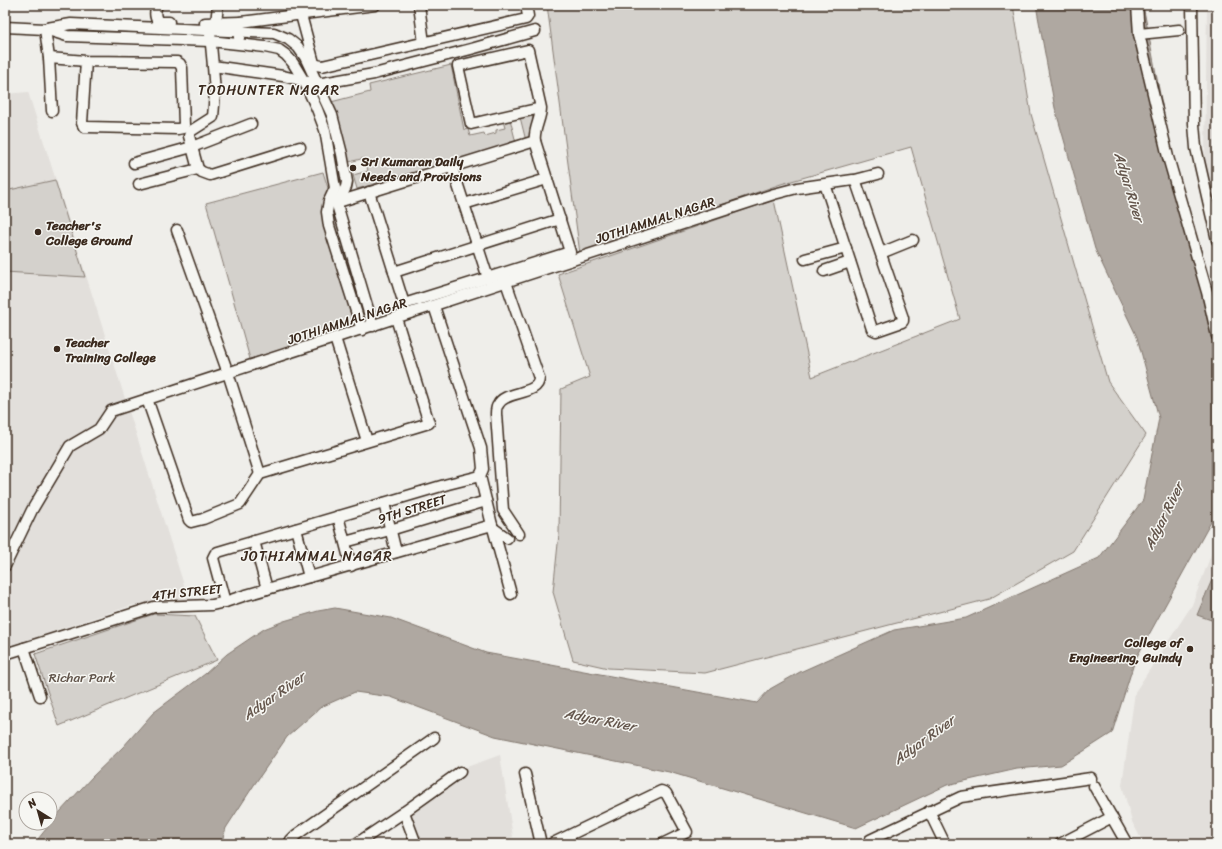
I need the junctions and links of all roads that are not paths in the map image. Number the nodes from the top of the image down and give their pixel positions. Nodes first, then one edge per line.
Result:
1 (157, 5) edge
2 (218, 5) edge
3 (375, 5) edge
4 (419, 5) edge
5 (526, 5) edge
6 (1137, 5) edge
7 (1192, 5) edge
8 (301, 15) junction
9 (117, 26) junction
10 (5, 27) edge
11 (213, 27) junction
12 (240, 27) junction
13 (45, 29) junction
14 (1179, 30) dead end
15 (535, 31) dead end
16 (1139, 34) junction
17 (117, 37) junction
18 (210, 41) junction
19 (424, 43) junction
20 (239, 44) junction
21 (49, 58) junction
22 (86, 61) junction
23 (214, 66) junction
24 (304, 81) junction
25 (317, 84) junction
26 (541, 108) junction
27 (52, 111) dead end
28 (251, 124) dead end
29 (535, 141) junction
30 (192, 147) junction
31 (300, 147) dead end
32 (134, 163) dead end
33 (452, 167) junction
34 (198, 169) junction
35 (878, 174) dead end
36 (547, 179) junction
37 (855, 180) junction
38 (139, 184) dead end
39 (825, 184) junction
40 (346, 187) junction
41 (336, 188) junction
42 (369, 192) junction
43 (338, 202) junction
44 (464, 204) junction
45 (560, 218) junction
46 (177, 230) dead end
47 (913, 240) dead end
48 (1217, 240) edge
49 (477, 245) junction
50 (846, 248) junction
51 (880, 253) junction
52 (805, 259) dead end
53 (850, 262) junction
54 (824, 271) dead end
55 (394, 272) junction
56 (488, 278) junction
57 (506, 282) junction
58 (434, 306) junction
59 (396, 318) junction
60 (373, 326) junction
61 (362, 330) junction
62 (1217, 336) edge
63 (336, 338) junction
64 (228, 373) junction
65 (147, 399) junction
66 (367, 441) junction
67 (260, 474) junction
68 (480, 476) junction
69 (486, 501) junction
70 (384, 503) junction
71 (338, 516) junction
72 (493, 526) junction
73 (296, 529) junction
74 (390, 530) junction
75 (519, 534) dead end
76 (507, 538) dead end
77 (254, 541) junction
78 (345, 542) junction
79 (396, 552) junction
80 (5, 566) edge
81 (351, 566) junction
82 (309, 577) junction
83 (267, 589) junction
84 (511, 594) dead end
85 (225, 602) junction
86 (24, 648) junction
87 (5, 654) edge
88 (40, 696) dead end
89 (434, 738) dead end
90 (460, 772) dead end
91 (524, 774) dead end
92 (929, 811) junction
93 (404, 812) junction
94 (1112, 817) junction
95 (369, 840) edge
96 (870, 840) dead end
97 (289, 844) edge
98 (356, 844) edge
99 (416, 844) edge
100 (541, 844) edge
101 (551, 844) edge
102 (662, 844) edge
103 (945, 844) edge
104 (1060, 844) edge
105 (1127, 844) edge

1 - 11 street
2 - 11 street
3 - 8 street
4 - 19 street
5 - 19 street
6 - 16 street
7 - 48 street
8 - 12 street
8 - 19 street
9 - 11 street
9 - 13 street
9 - 17 street
10 - 13 street
11 - 12 street
11 - 18 street
12 - 20 street
12 - 25 street
13 - 17 street
13 - 21 street
14 - 16 street
15 - 25 street
16 - 62 street
17 - 18 street
18 - 20 street
18 - 23 street
20 - 24 street
21 - 22 street
21 - 27 street
22 - 22 street
23 - 24 street
23 - 30 street
24 - 25 street
24 - 41 street
25 - 40 street
26 - 26 street
26 - 29 street
28 - 30 street
29 - 33 street
29 - 36 street
30 - 32 street
30 - 34 street
31 - 34 street
33 - 42 street
33 - 44 street
34 - 38 street
35 - 37 street, JOTHIAMMAL NAGAR
36 - 44 street
36 - 45 street
37 - 39 street, JOTHIAMMAL NAGAR
37 - 51 street
39 - 50 street
39 - 57 street, JOTHIAMMAL NAGAR
40 - 41 street
40 - 43 street
41 - 61 street
42 - 43 street
42 - 55 street
43 - 60 street
44 - 49 street
45 - 49 street
45 - 56 street
46 - 64 street
47 - 51 street
49 - 55 street
49 - 56 street
50 - 52 street
50 - 53 street
51 - 53 street
53 - 54 street
55 - 56 street
57 - 58 street, JOTHIAMMAL NAGAR
57 - 75 street
58 - 59 street, JOTHIAMMAL NAGAR
58 - 68 street
59 - 60 street, JOTHIAMMAL NAGAR
59 - 66 street
60 - 61 street, JOTHIAMMAL NAGAR
61 - 63 street, JOTHIAMMAL NAGAR
63 - 64 street, JOTHIAMMAL NAGAR
63 - 66 street
64 - 65 street, JOTHIAMMAL NAGAR
64 - 67 street
65 - 67 street
65 - 80 street, JOTHIAMMAL NAGAR
66 - 67 street
68 - 69 street
68 - 70 street
69 - 72 street
69 - 74 street, 9TH STREET
70 - 71 street
70 - 74 street
71 - 73 street
71 - 78 street
72 - 76 street
72 - 79 street, 4TH STREET
72 - 84 street
73 - 77 street
73 - 82 street
74 - 78 street, 9TH STREET
74 - 79 street
77 - 83 street
77 - 85 street
78 - 81 street
79 - 81 street, 4TH STREET
81 - 82 street, 4TH STREET
82 - 83 street, 4TH STREET
83 - 85 street, 4TH STREET
85 - 86 street, 4TH STREET
86 - 87 street, 4TH STREET
86 - 88 street
89 - 97 street
90 - 93 street
91 - 100 street
92 - 94 street
92 - 96 street
92 - 103 street
93 - 95 street
93 - 99 street
94 - 104 street
94 - 105 street
95 - 98 street
101 - 102 street

